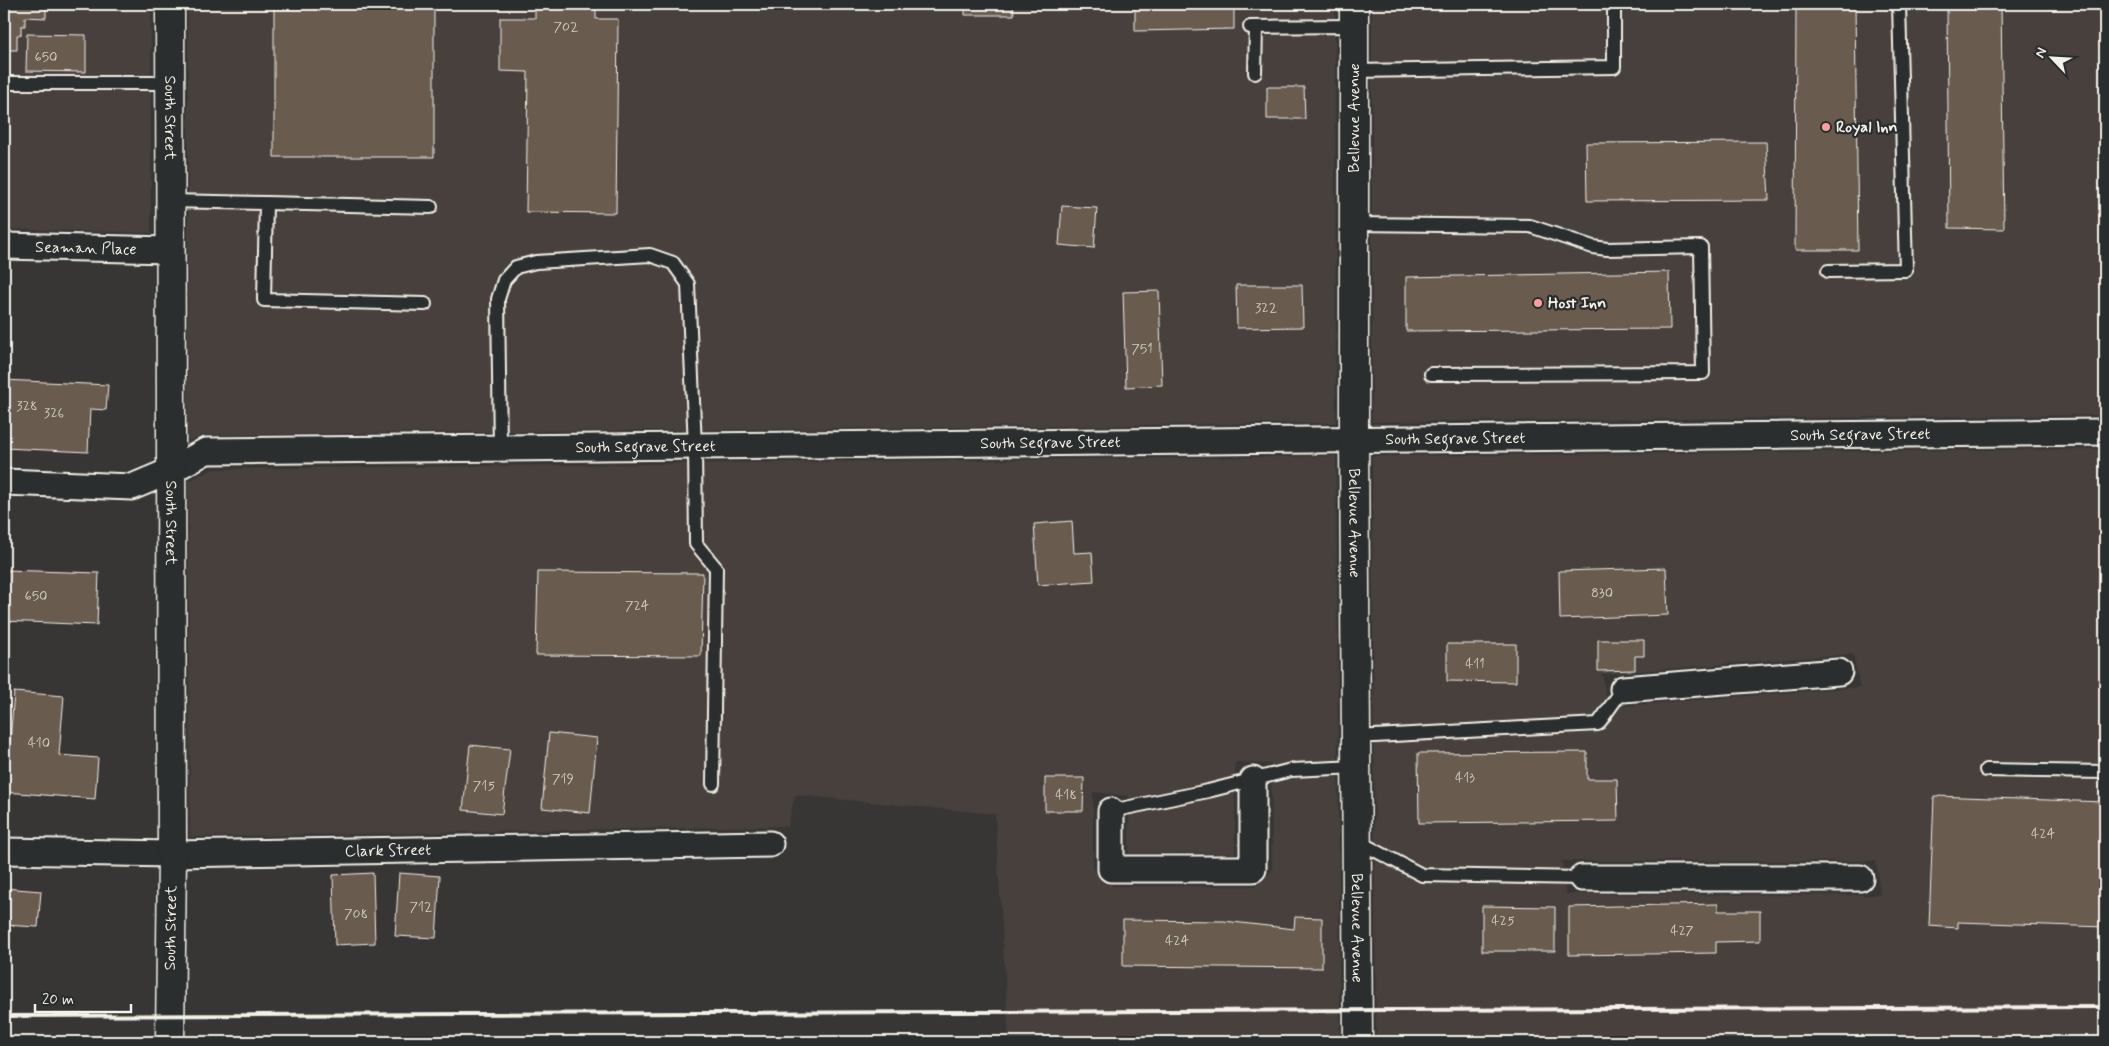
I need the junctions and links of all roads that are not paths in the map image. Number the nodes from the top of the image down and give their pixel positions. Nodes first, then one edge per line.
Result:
1 (170, 4) edge
2 (1614, 4) edge
3 (1899, 4) edge
4 (1354, 15) edge
5 (1354, 71) junction
6 (1255, 73) dead end
7 (4, 82) edge
8 (170, 83) junction
9 (169, 201) junction
10 (266, 203) junction
11 (431, 207) dead end
12 (1354, 224) junction
13 (4, 246) edge
14 (169, 250) junction
15 (1828, 271) dead end
16 (425, 304) dead end
17 (1431, 374) dead end
18 (2105, 432) edge
19 (1354, 439) junction
20 (695, 447) junction
21 (500, 449) junction
22 (170, 471) junction
23 (4, 482) edge
24 (1839, 672) dead end
25 (1623, 688) joint
26 (1356, 737) junction
27 (1357, 767) junction
28 (1986, 770) dead end
29 (2105, 772) edge
30 (1253, 780) junction
31 (713, 784) dead end
32 (1111, 811) joint
33 (1357, 841) junction
34 (770, 844) dead end
35 (4, 852) edge
36 (172, 854) junction
37 (1582, 878) joint
38 (1860, 878) dead end
39 (170, 1042) edge
40 (1358, 1042) edge

1 - 8 street, South Street
2 - 5 lane
3 - 15 lane
4 - 5 street, Bellevue Avenue
4 - 6 lane
5 - 12 street, Bellevue Avenue
7 - 8 lane
8 - 9 street, South Street
9 - 10 lane
9 - 14 street, South Street
10 - 11 lane
10 - 16 lane
12 - 17 lane
12 - 19 street, Bellevue Avenue
13 - 14 street, Seaman Place
14 - 22 street, South Street
18 - 19 street, South Segrave Street
19 - 20 street, South Segrave Street
19 - 26 street, Bellevue Avenue
20 - 21 street, South Segrave Street
20 - 21 lane
20 - 31 lane
21 - 22 street, South Segrave Street
22 - 23 street, South Segrave Street
22 - 36 street, South Street
24 - 25 street
25 - 26 lane
26 - 27 street, Bellevue Avenue
27 - 30 lane
27 - 33 street, Bellevue Avenue
28 - 29 lane
30 - 32 lane
30 - 32 street
33 - 37 lane
33 - 40 street, Bellevue Avenue
34 - 36 street, Clark Street
35 - 36 street, Clark Street
36 - 39 street, South Street
37 - 38 street

